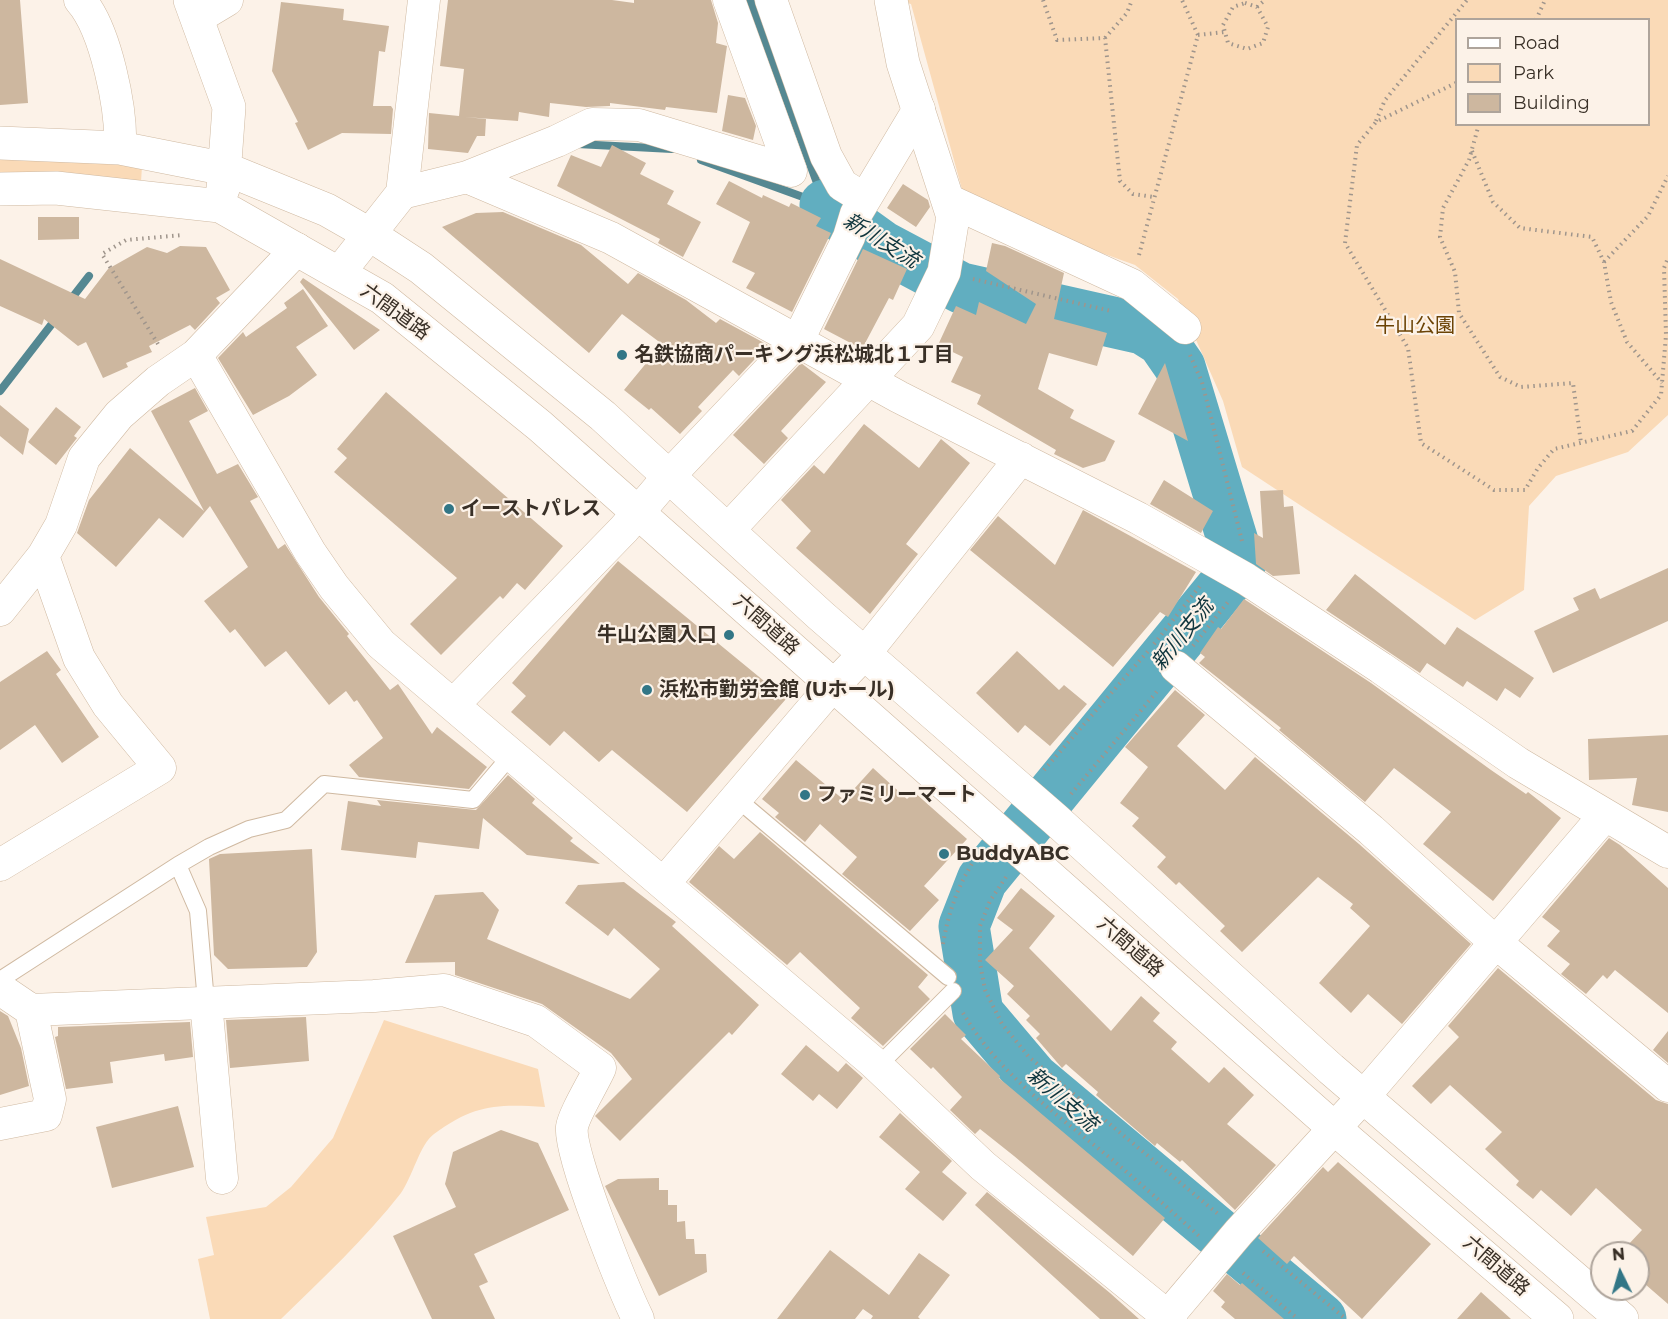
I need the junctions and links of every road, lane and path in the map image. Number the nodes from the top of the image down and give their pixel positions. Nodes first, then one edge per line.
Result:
1 (80, 0) edge
2 (227, 0) edge
3 (424, 0) edge
4 (729, 0) edge
5 (771, 0) edge
6 (891, 0) edge
7 (1044, 0) edge
8 (1132, 0) edge
9 (1182, 0) edge
10 (1264, 0) edge
11 (1467, 0) edge
12 (1545, 0) edge
13 (1257, 7) junction
14 (194, 9) edge
15 (1537, 18) edge
16 (1225, 32) junction
17 (1198, 35) junction
18 (1105, 39) junction
19 (1455, 83) edge
20 (919, 109) junction
21 (1376, 122) junction
22 (1478, 126) edge
23 (0, 143) edge
24 (120, 148) junction
25 (1472, 150) junction
26 (226, 169) junction
27 (1668, 176) edge
28 (467, 177) junction
29 (0, 189) edge
30 (402, 193) junction
31 (1154, 197) junction
32 (948, 200) junction
33 (220, 206) junction
34 (857, 216) junction
35 (188, 234) dead end
36 (369, 234) junction
37 (297, 249) junction
38 (1668, 258) edge
39 (1604, 262) junction
40 (339, 273) junction
41 (942, 279) junction
42 (1132, 285) junction
43 (1117, 312) dead end
44 (1184, 337) joint
45 (798, 340) junction
46 (185, 363) junction
47 (869, 380) junction
48 (1662, 383) junction
49 (1581, 443) junction
50 (1021, 458) junction
51 (670, 476) junction
52 (638, 512) junction
53 (728, 530) junction
54 (43, 556) junction
55 (1217, 564) junction
56 (1246, 579) junction
57 (0, 610) edge
58 (866, 652) junction
59 (1176, 668) junction
60 (834, 685) junction
61 (454, 704) junction
62 (513, 753) junction
63 (1025, 793) junction
64 (736, 798) junction
65 (1605, 815) junction
66 (1054, 819) junction
67 (997, 830) junction
68 (1668, 852) edge
69 (1024, 854) junction
70 (0, 865) edge
71 (178, 865) junction
72 (664, 883) junction
73 (1494, 941) junction
74 (0, 980) edge
75 (950, 984) junction
76 (0, 989) edge
77 (206, 1002) junction
78 (30, 1010) junction
79 (878, 1066) junction
80 (1668, 1086) edge
81 (1364, 1096) junction
82 (0, 1124) edge
83 (1334, 1128) junction
84 (222, 1178) dead end
85 (1230, 1243) junction
86 (1169, 1318) edge
87 (638, 1319) edge
88 (1298, 1319) edge
89 (1346, 1319) edge
90 (1557, 1319) edge
91 (1622, 1319) edge

1 - 24 street
2 - 14 street
3 - 30 street
4 - 28 street
5 - 34 street
6 - 20 street
7 - 18 path
8 - 18 path
9 - 17 path
10 - 13 path
11 - 21 path
12 - 15 path
13 - 16 path
13 - 16 path
14 - 26 street
16 - 17 path
17 - 31 path
18 - 31 path
19 - 21 path
20 - 32 street
20 - 34 street
21 - 49 path
22 - 25 path
23 - 24 street
24 - 26 street
25 - 39 path
25 - 49 path
26 - 33 street
26 - 36 street
27 - 39 path
28 - 30 street
28 - 45 street
29 - 33 street
30 - 36 street
31 - 42 path
32 - 41 street
32 - 42 street
33 - 37 street, 六間道路
34 - 45 street
35 - 46 path
36 - 40 street
36 - 51 street
37 - 40 street, 六間道路
37 - 46 street
38 - 48 path
39 - 48 path
40 - 52 street, 六間道路
41 - 43 path
41 - 47 street
42 - 44 street
44 - 56 path
45 - 47 street
45 - 51 street
46 - 54 street
46 - 61 street
47 - 50 street
47 - 53 street
48 - 49 path
50 - 55 street
50 - 58 street
51 - 52 street
51 - 53 street
52 - 60 street, 六間道路
52 - 61 street
53 - 58 street
54 - 57 street
54 - 70 street
55 - 56 street
55 - 63 path
56 - 59 path
56 - 65 street
58 - 60 street
58 - 63 street
59 - 66 path
59 - 73 street
60 - 64 street
60 - 67 street, 六間道路
61 - 62 street
62 - 71 lane
62 - 72 street
63 - 66 street
64 - 72 street
64 - 75 lane
65 - 68 street
65 - 73 street
66 - 81 street
67 - 69 street, 六間道路
67 - 75 path
69 - 83 street, 六間道路
69 - 85 path
71 - 74 lane
71 - 77 lane
72 - 79 street
73 - 80 street
73 - 81 street
75 - 79 lane
75 - 85 path
76 - 78 street
77 - 78 street
77 - 84 street
77 - 87 street
78 - 82 street
79 - 86 street
81 - 83 street
81 - 91 street
83 - 85 street
83 - 90 street, 六間道路
85 - 86 street
85 - 88 path
85 - 89 path

